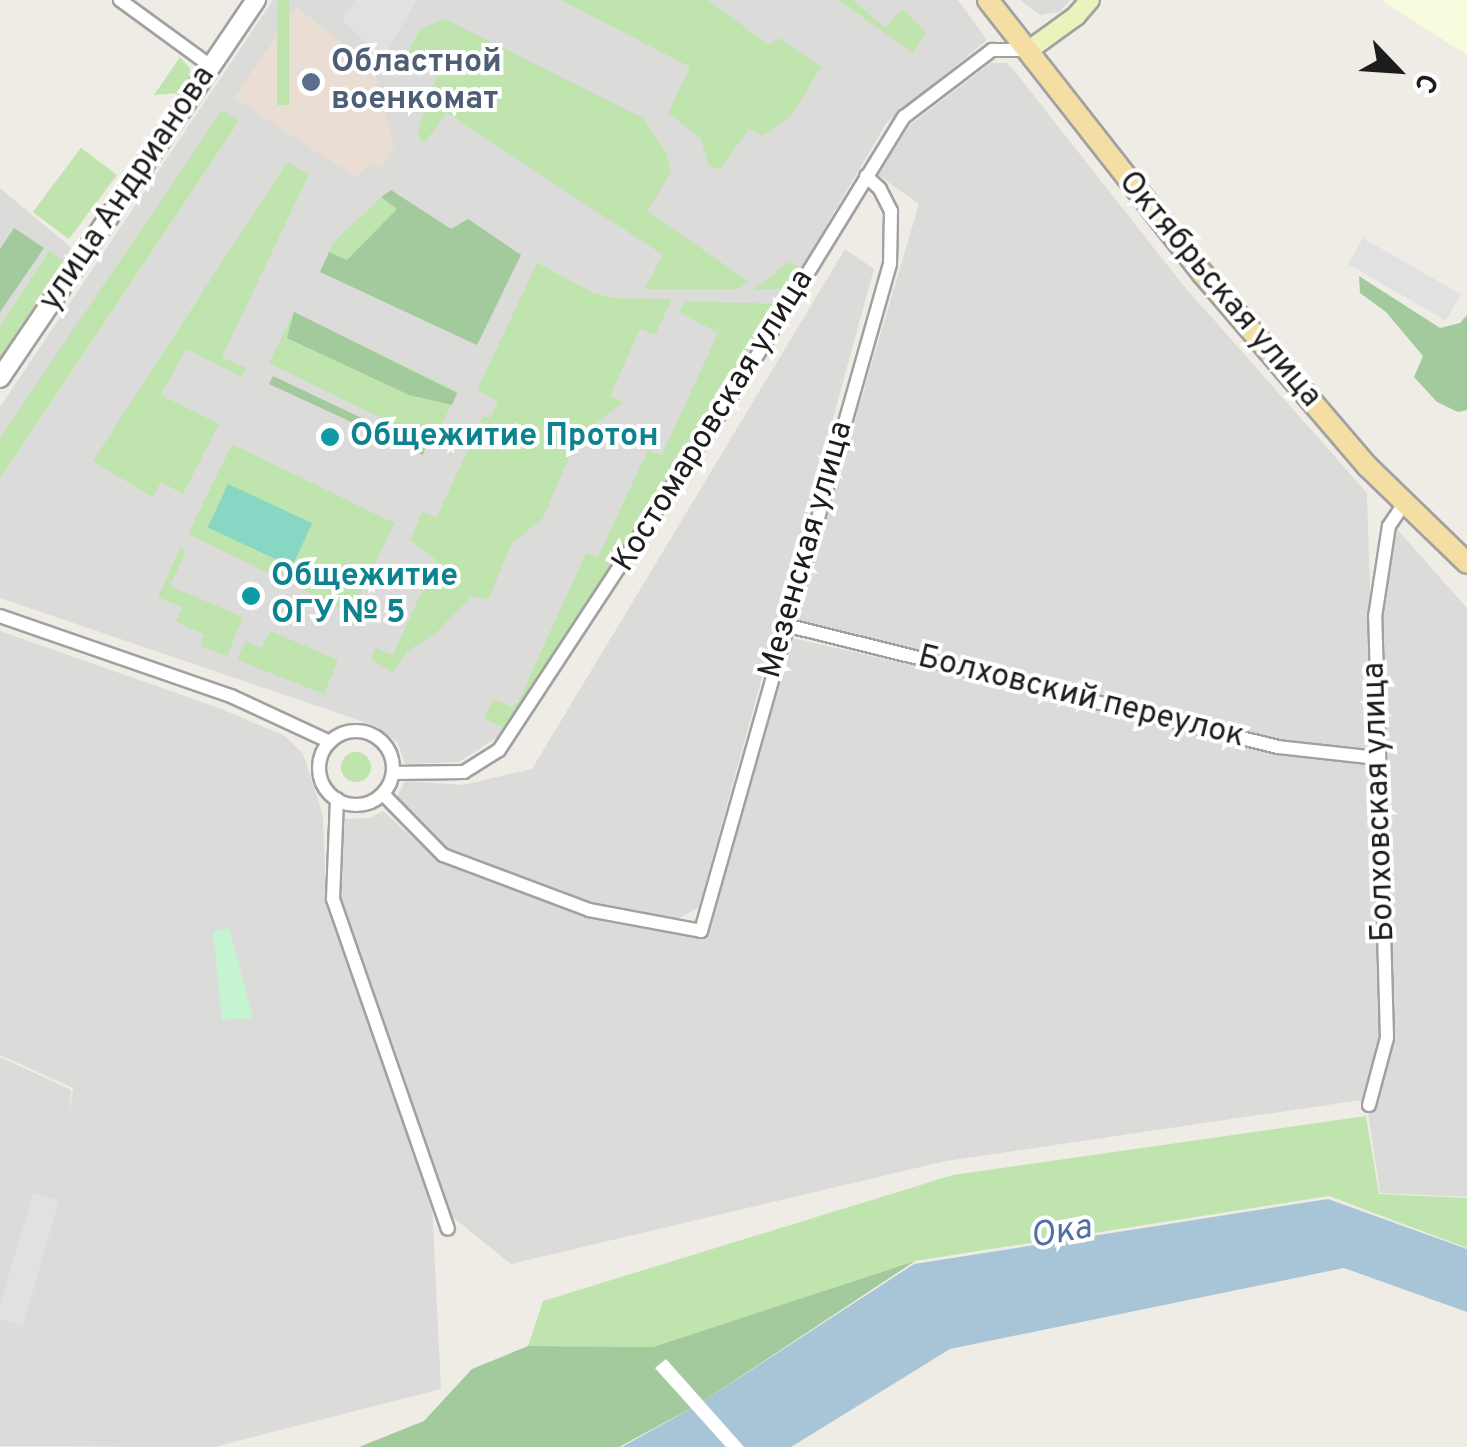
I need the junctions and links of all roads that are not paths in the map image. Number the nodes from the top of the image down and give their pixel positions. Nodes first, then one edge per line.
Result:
1 (120, 0) edge
2 (256, 0) edge
3 (988, 0) edge
4 (1090, 0) edge
5 (1028, 50) junction
6 (212, 66) junction
7 (866, 176) junction
8 (0, 378) edge
9 (1404, 504) junction
10 (1467, 564) edge
11 (0, 616) edge
12 (785, 625) junction
13 (330, 742) junction
14 (1378, 758) junction
15 (393, 774) junction
16 (383, 794) junction
17 (337, 799) junction
18 (1369, 1104) dead end
19 (448, 1229) dead end

1 - 6 street
2 - 6 street, улица Андрианова
3 - 5 main road, Октябрьская улица
4 - 5 main road
5 - 7 street, Костомаровская улица
5 - 9 main road, Октябрьская улица
6 - 8 street, улица Андрианова
7 - 12 street, Мезенская улица
7 - 15 street, Костомаровская улица
9 - 10 main road, Октябрьская улица
9 - 14 street, Болховская улица
11 - 13 street
12 - 14 street, Болховский переулок
12 - 16 street, Мезенская улица
13 - 15 street
13 - 17 street
14 - 18 street, Болховская улица
15 - 16 street
16 - 17 street
17 - 19 street

